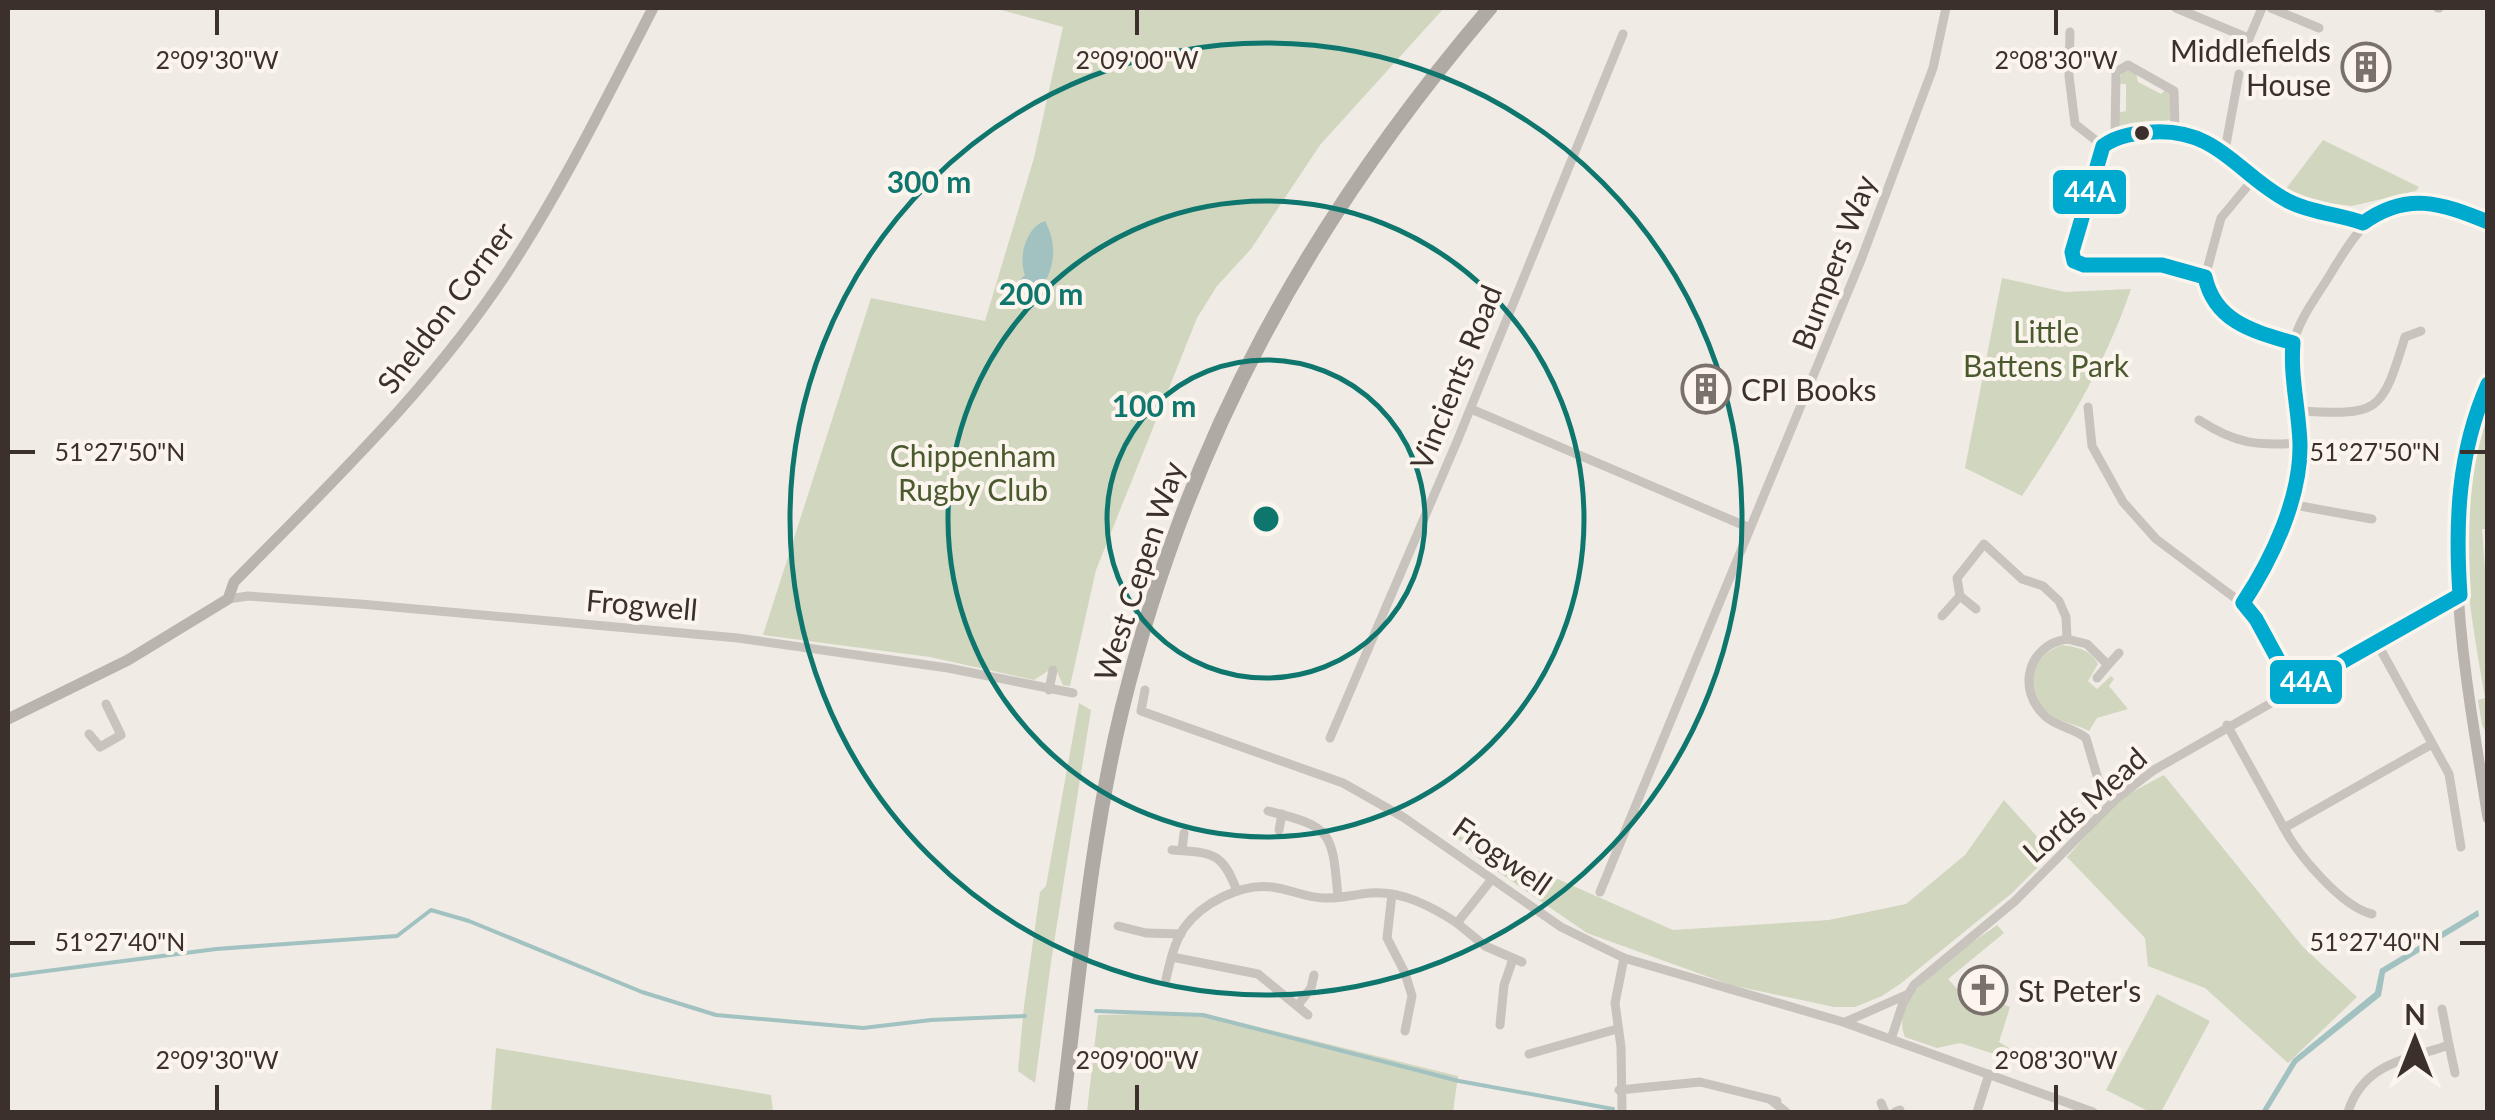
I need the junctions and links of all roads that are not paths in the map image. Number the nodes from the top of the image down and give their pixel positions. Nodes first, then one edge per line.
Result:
1 (653, 8) edge
2 (1490, 8) edge
3 (1946, 8) edge
4 (2176, 8) edge
5 (2262, 8) edge
6 (2272, 8) edge
7 (2319, 28) dead end
8 (2070, 32) dead end
9 (1623, 34) dead end
10 (2248, 38) junction
11 (2242, 55) dead end
12 (2239, 74) dead end
13 (2174, 130) junction
14 (2114, 138) junction
15 (2104, 146) junction
16 (2225, 150) junction
17 (2254, 177) junction
18 (2488, 222) edge
19 (2363, 224) junction
20 (2205, 276) junction
21 (2422, 331) dead end
22 (2293, 343) junction
23 (2488, 383) edge
24 (1470, 408) junction
25 (2088, 408) dead end
26 (2297, 411) junction
27 (2198, 420) dead end
28 (2300, 444) junction
29 (2289, 504) junction
30 (2372, 519) dead end
31 (1750, 528) junction
32 (1992, 534) dead end
33 (1984, 544) junction
34 (1960, 596) junction
35 (2460, 596) junction
36 (228, 599) junction
37 (2242, 603) junction
38 (1976, 609) dead end
39 (1942, 616) dead end
40 (2067, 639) junction
41 (2377, 642) junction
42 (2119, 653) dead end
43 (2108, 665) junction
44 (1053, 670) dead end
45 (2097, 678) dead end
46 (2294, 689) junction
47 (1049, 690) junction
48 (1146, 690) dead end
49 (1073, 693) dead end
50 (106, 704) dead end
51 (1140, 712) junction
52 (8, 719) edge
53 (1136, 724) dead end
54 (2228, 726) junction
55 (88, 734) dead end
56 (1330, 738) dead end
57 (2432, 744) junction
58 (2482, 749) edge
59 (2116, 799) junction
60 (1268, 811) dead end
61 (1282, 814) junction
62 (2488, 818) edge
63 (2284, 828) junction
64 (1279, 830) dead end
65 (1184, 832) dead end
66 (2461, 848) dead end
67 (1492, 879) junction
68 (1237, 891) junction
69 (1600, 892) dead end
70 (1392, 894) junction
71 (1338, 898) junction
72 (2372, 914) dead end
73 (1457, 923) junction
74 (1118, 926) dead end
75 (1181, 934) junction
76 (1172, 956) junction
77 (1624, 958) junction
78 (1314, 975) dead end
79 (1166, 979) dead end
80 (1906, 995) junction
81 (1298, 1005) junction
82 (2442, 1009) dead end
83 (1308, 1014) dead end
84 (1497, 1017) dead end
85 (1843, 1022) junction
86 (1616, 1029) junction
87 (1405, 1031) dead end
88 (1892, 1039) junction
89 (2449, 1044) junction
90 (1529, 1054) dead end
91 (2455, 1073) dead end
92 (1990, 1074) junction
93 (1620, 1090) junction
94 (1062, 1112) edge
95 (1622, 1112) edge
96 (1786, 1112) edge
97 (1977, 1112) edge
98 (2093, 1112) edge
99 (2348, 1112) edge

1 - 36 street, Sheldon Corner
2 - 94 highway, West Cepen Way
3 - 31 street, Bumpers Way
4 - 10 street
5 - 10 street
6 - 7 street
8 - 15 street
9 - 24 street, Vincients Road
10 - 11 street
12 - 16 street
13 - 14 street
13 - 14 street
13 - 16 street
14 - 15 street
15 - 20 street
16 - 17 street
17 - 19 street
17 - 20 street
18 - 19 street
19 - 22 street
20 - 22 street
21 - 26 street
22 - 26 street
23 - 35 street
24 - 31 street
24 - 56 street, Vincients Road
25 - 37 street
26 - 28 street
27 - 28 street
28 - 29 street
29 - 30 street
29 - 37 street
31 - 69 street, Bumpers Way
32 - 33 street
33 - 34 street
33 - 40 street
34 - 38 street
34 - 39 street
35 - 41 street, Lords Mead
35 - 58 street
36 - 47 street, Frogwell
36 - 52 street
37 - 46 street
40 - 43 street
40 - 59 street
41 - 46 street, Lords Mead
41 - 57 street
42 - 43 street
43 - 45 street
44 - 47 street
46 - 54 street, Lords Mead
47 - 49 street, Frogwell
48 - 51 street
50 - 55 street
51 - 53 street
51 - 67 street, Frogwell
54 - 59 street, Lords Mead
54 - 63 street
57 - 63 street
57 - 66 street
58 - 62 street
59 - 80 street, Lords Mead
60 - 61 street
61 - 64 street
61 - 71 street
63 - 72 street
65 - 68 street
67 - 73 street
67 - 77 street, Frogwell
68 - 71 street
68 - 75 street
70 - 71 street
70 - 73 street
70 - 87 street
73 - 84 street
74 - 75 street
75 - 76 street
76 - 79 street
76 - 81 street
77 - 85 street, Frogwell
77 - 86 street
78 - 81 street
80 - 85 street
80 - 88 street, Lords Mead
81 - 83 street
82 - 89 street
85 - 88 street, Frogwell
86 - 90 street
86 - 93 street
88 - 92 street, Frogwell
89 - 91 street
89 - 99 street
92 - 97 street
92 - 98 street, Frogwell
93 - 95 street
93 - 96 street

